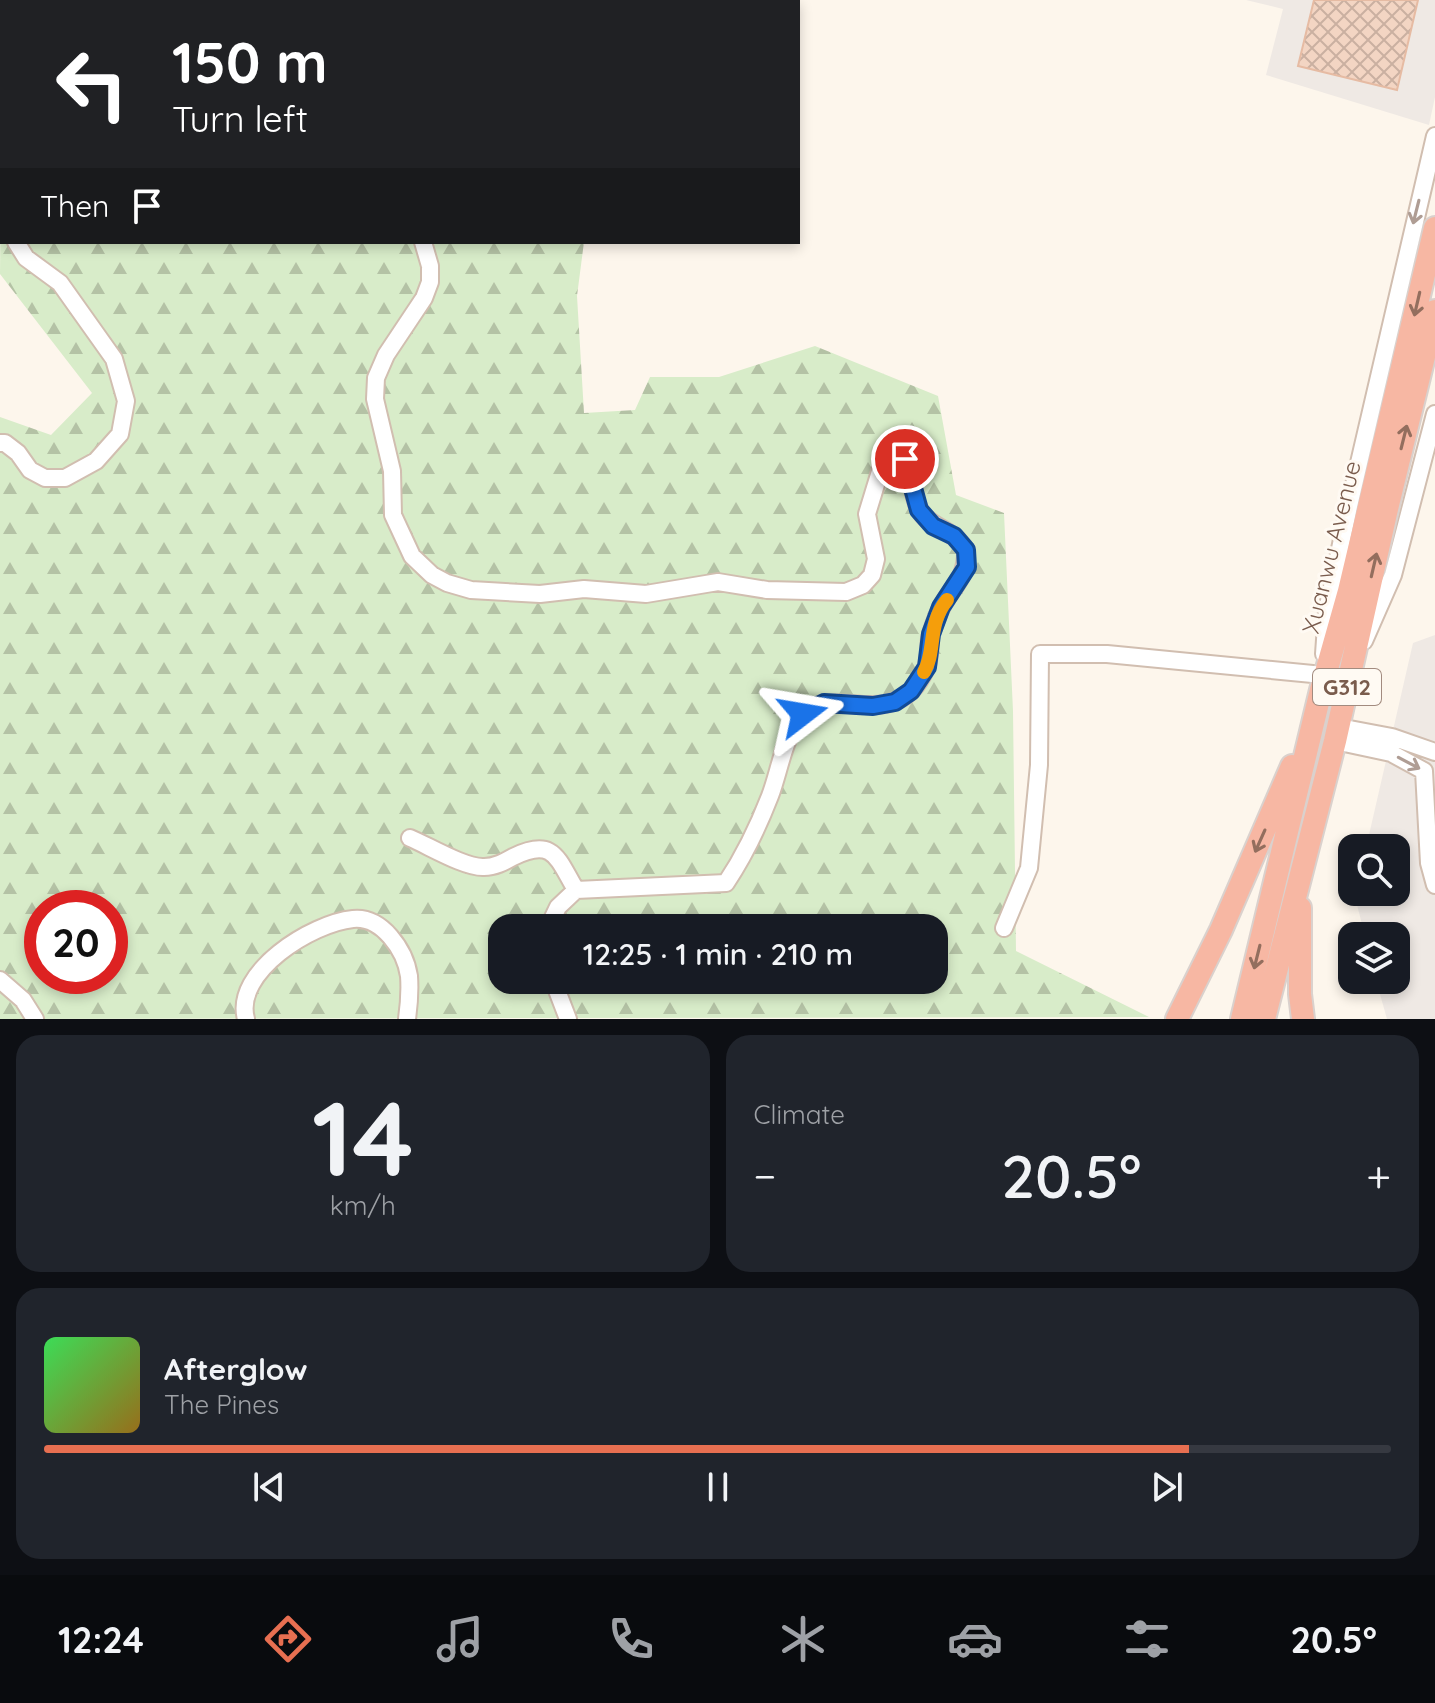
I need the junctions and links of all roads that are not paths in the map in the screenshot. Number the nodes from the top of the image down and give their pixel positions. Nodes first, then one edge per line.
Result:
1 (1435, 136) edge
2 (1435, 228) edge
3 (17, 244) edge
4 (424, 244) edge
5 (1435, 311) edge
6 (1435, 414) edge
7 (0, 443) edge
8 (1349, 676) junction
9 (1322, 682) junction
10 (1337, 734) junction
11 (1435, 752) edge
12 (410, 838) dead end
13 (1304, 859) junction
14 (1435, 885) edge
15 (576, 890) junction
16 (555, 914) edge
17 (1004, 928) dead end
18 (0, 980) edge
19 (558, 994) edge
20 (35, 1019) edge
21 (246, 1019) edge
22 (407, 1019) edge
23 (568, 1019) edge
24 (1177, 1019) edge
25 (1242, 1019) edge
26 (1264, 1019) edge
27 (1303, 1019) edge

1 -> 9 street
2 -> 9 highway, Xuanwu Avenue / G312
3 - 7 street
4 - 15 street
8 -> 5 highway, Xuanwu Avenue / G312
6 - 8 street
8 - 10 highway, Xuanwu Avenue / G312
9 - 17 street
9 -> 24 highway
9 -> 25 highway, Xuanwu Avenue / G312
10 - 11 street
10 - 13 highway, Xuanwu Avenue / G312
10 -> 14 street
12 - 15 street
13 - 26 highway, Xuanwu Avenue / G312
13 - 27 highway
15 - 16 street
18 - 20 street
19 - 23 street
21 - 22 street

